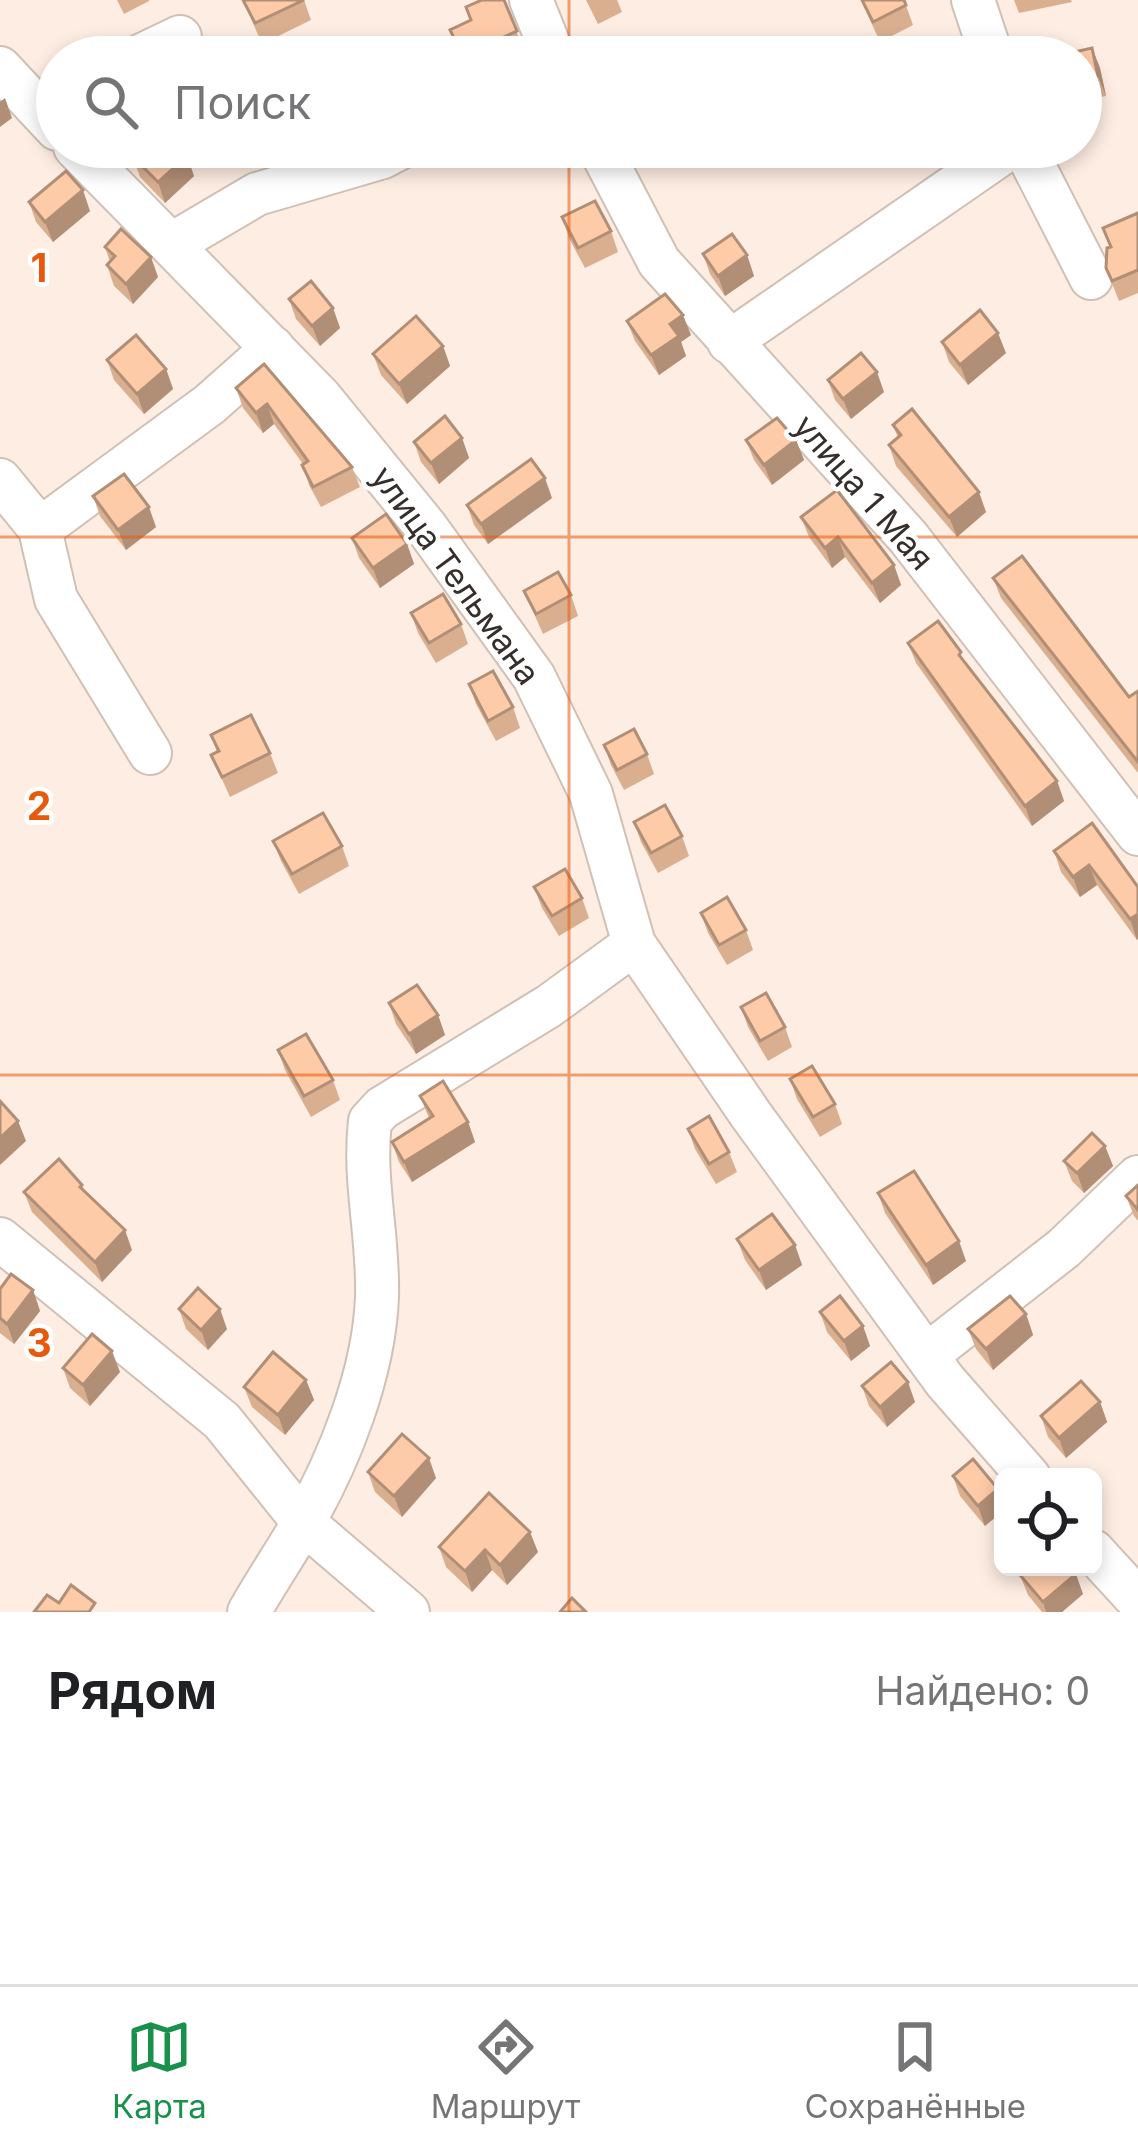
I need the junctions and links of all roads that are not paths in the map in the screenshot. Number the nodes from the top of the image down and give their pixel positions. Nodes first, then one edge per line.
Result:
1 (530, 0) edge
2 (973, 0) edge
3 (545, 36) edge
4 (985, 36) edge
5 (0, 68) edge
6 (36, 97) edge
7 (96, 168) edge
8 (347, 168) edge
9 (610, 168) edge
10 (981, 168) edge
11 (1035, 168) edge
12 (172, 244) junction
13 (1091, 278) dead end
14 (729, 342) junction
15 (273, 348) junction
16 (0, 480) edge
17 (40, 529) junction
18 (150, 753) dead end
19 (1138, 834) edge
20 (634, 944) junction
21 (1138, 1178) edge
22 (0, 1239) edge
23 (927, 1355) junction
24 (1021, 1468) edge
25 (304, 1522) junction
26 (1102, 1561) edge
27 (1138, 1600) edge
28 (249, 1612) edge
29 (408, 1612) edge

1 - 3 street
2 - 4 street
5 - 6 street
7 - 12 street, улица Тельмана
8 - 12 street
9 - 14 street, улица 1 Мая
10 - 14 street
11 - 13 street
12 - 15 street, улица Тельмана
14 - 19 street, улица 1 Мая
15 - 17 street
15 - 20 street, улица Тельмана
16 - 17 street
17 - 18 street
20 - 23 street, улица Тельмана
20 - 25 street
21 - 23 street
22 - 25 street
23 - 24 street, улица Тельмана
25 - 28 street
25 - 29 street
26 - 27 street

